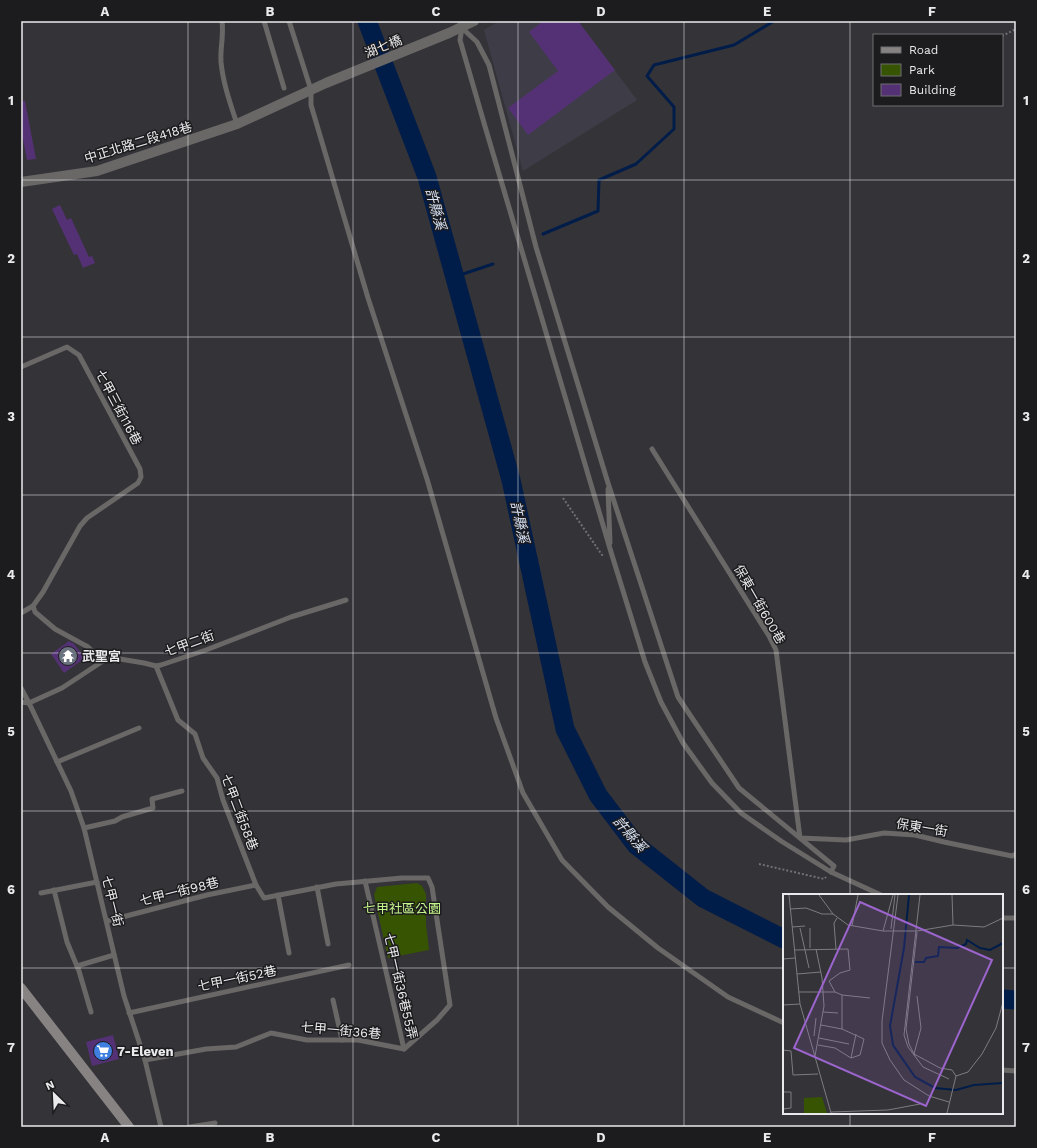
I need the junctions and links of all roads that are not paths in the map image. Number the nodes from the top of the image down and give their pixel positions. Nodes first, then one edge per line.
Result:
1 (222, 21) edge
2 (264, 21) edge
3 (289, 21) edge
4 (474, 21) edge
5 (461, 24) edge
6 (284, 88) dead end
7 (311, 90) junction
8 (237, 124) junction
9 (21, 181) edge
10 (21, 367) edge
11 (652, 449) dead end
12 (608, 483) junction
13 (611, 552) junction
14 (346, 600) dead end
15 (33, 606) junction
16 (21, 613) edge
17 (104, 661) junction
18 (156, 666) junction
19 (21, 688) edge
20 (21, 702) edge
21 (29, 702) junction
22 (139, 728) dead end
23 (57, 762) junction
24 (182, 791) dead end
25 (84, 828) junction
26 (800, 838) junction
27 (1016, 854) edge
28 (831, 872) junction
29 (97, 882) junction
30 (365, 882) junction
31 (256, 885) junction
32 (317, 887) junction
33 (54, 890) junction
34 (42, 893) dead end
35 (879, 894) edge
36 (278, 895) junction
37 (1003, 918) edge
38 (1016, 918) edge
39 (107, 920) junction
40 (328, 944) dead end
41 (289, 953) dead end
42 (114, 955) junction
43 (349, 965) dead end
44 (77, 966) junction
45 (21, 988) edge
46 (333, 1000) dead end
47 (91, 1012) dead end
48 (129, 1013) junction
49 (783, 1023) edge
50 (342, 1040) junction
51 (404, 1049) junction
52 (145, 1060) junction
53 (1003, 1070) edge
54 (1016, 1071) edge
55 (215, 1123) dead end
56 (129, 1127) edge
57 (161, 1127) edge
58 (190, 1127) edge

1 - 8 lane
2 - 6 lane
3 - 7 lane
4 - 5 street, 湖七橋
5 - 7 street, 湖七橋
5 - 12 lane
5 - 13 lane
7 - 8 street, 中正北路二段418巷
7 - 49 lane
8 - 9 street, 中正北路二段418巷
10 - 15 lane, 七甲三街116巷
11 - 26 lane, 保東一街600巷
12 - 13 lane
12 - 26 lane
13 - 28 lane
14 - 18 lane, 七甲二街
15 - 16 lane
15 - 17 lane
17 - 18 lane, 七甲二街
17 - 21 lane, 七甲二街
18 - 31 lane, 七甲二街58巷
19 - 21 lane, 七甲一街
20 - 21 lane, 七甲二街
21 - 23 lane, 七甲一街
22 - 23 lane
23 - 25 lane, 七甲一街
24 - 25 lane
25 - 29 lane, 七甲一街
26 - 27 lane, 保東一街
26 - 28 lane
28 - 35 lane
29 - 33 lane
29 - 39 lane, 七甲一街
30 - 32 lane
30 - 51 lane, 七甲一街36巷55弄
30 - 51 lane
31 - 36 lane
31 - 39 lane, 七甲一街98巷
32 - 36 lane
32 - 40 lane
33 - 34 lane
33 - 44 lane
36 - 41 lane
37 - 38 lane
39 - 42 lane, 七甲一街
42 - 44 lane
42 - 48 lane, 七甲一街
43 - 48 lane, 七甲一街52巷
44 - 47 lane
45 - 56 main road
46 - 50 lane
48 - 52 lane, 七甲一街
50 - 51 lane, 七甲一街36巷
50 - 52 lane, 七甲一街36巷
52 - 57 lane, 七甲一街
53 - 54 lane
55 - 58 lane

